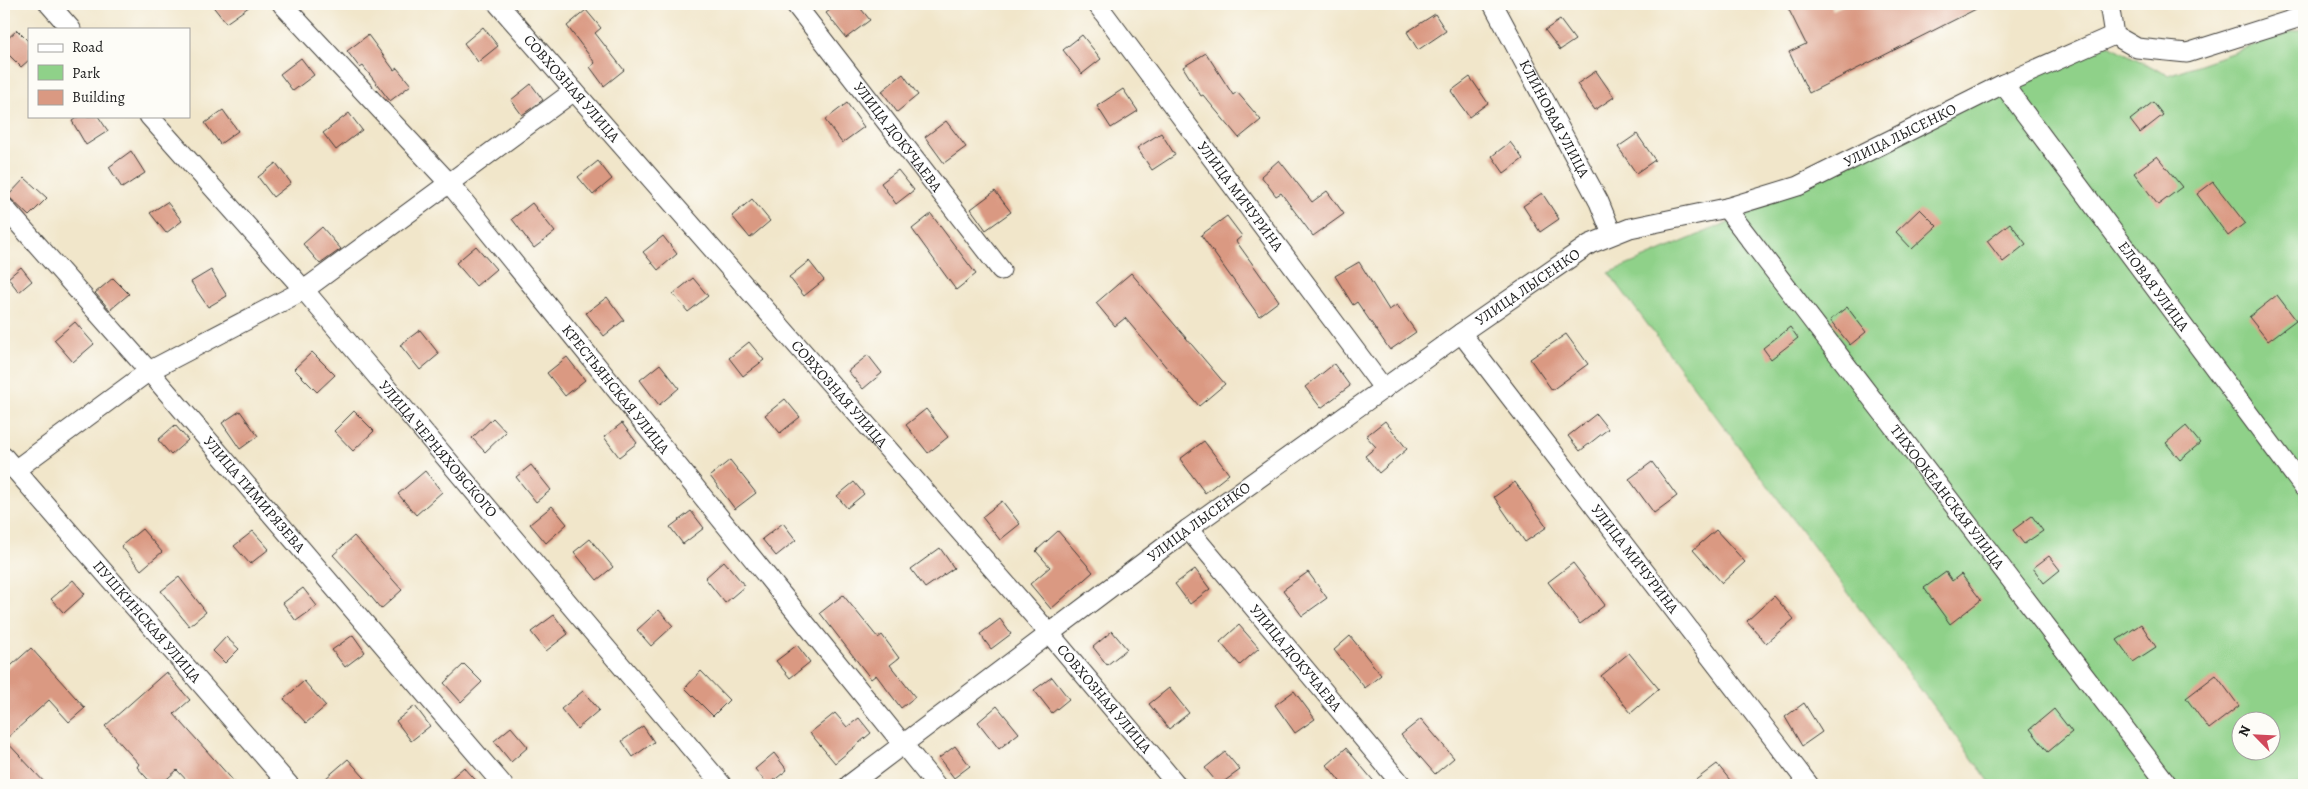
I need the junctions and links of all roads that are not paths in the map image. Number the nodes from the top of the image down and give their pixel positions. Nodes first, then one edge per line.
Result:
1 (49, 4) edge
2 (282, 4) edge
3 (499, 4) edge
4 (795, 4) edge
5 (1097, 4) edge
6 (1493, 4) edge
7 (2109, 4) edge
8 (2304, 16) edge
9 (70, 28) edge
10 (2114, 35) junction
11 (2003, 84) junction
12 (574, 91) junction
13 (151, 118) edge
14 (449, 183) junction
15 (4, 207) edge
16 (1726, 208) junction
17 (1612, 234) junction
18 (1001, 270) dead end
19 (304, 290) junction
20 (1461, 333) junction
21 (149, 371) junction
22 (1384, 389) junction
23 (9, 463) edge
24 (2304, 488) edge
25 (1188, 529) junction
26 (1049, 633) junction
27 (902, 744) junction
28 (289, 785) edge
29 (502, 785) edge
30 (722, 785) edge
31 (849, 785) edge
32 (936, 785) edge
33 (1177, 785) edge
34 (1402, 785) edge
35 (1809, 785) edge
36 (2168, 785) edge

1 - 9 street
2 - 14 street, КРЕСТЬЯНСКАЯ УЛИЦА
3 - 12 street, СОВХОЗНАЯ УЛИЦА
4 - 18 street, УЛИЦА ДОКУЧАЕВА
5 - 22 street, УЛИЦА МИЧУРИНА
6 - 17 street, КЛИНОВАЯ УЛИЦА
7 - 10 street
8 - 10 street
10 - 11 street, УЛИЦА ЛЫСЕНКО
11 - 16 street, УЛИЦА ЛЫСЕНКО
11 - 24 street, ЕЛОВАЯ УЛИЦА
12 - 14 street
12 - 26 street, СОВХОЗНАЯ УЛИЦА
13 - 19 street, УЛИЦА ЧЕРНЯХОВСКОГО
14 - 19 street
14 - 27 street, КРЕСТЬЯНСКАЯ УЛИЦА
15 - 21 street, УЛИЦА ТИМИРЯЗЕВА
16 - 17 street, УЛИЦА ЛЫСЕНКО
16 - 36 street, ТИХООКЕАНСКАЯ УЛИЦА
17 - 20 street, УЛИЦА ЛЫСЕНКО
19 - 21 street
19 - 30 street, УЛИЦА ЧЕРНЯХОВСКОГО
20 - 22 street, УЛИЦА ЛЫСЕНКО
20 - 35 street, УЛИЦА МИЧУРИНА
21 - 23 street
21 - 29 street, УЛИЦА ТИМИРЯЗЕВА
22 - 25 street, УЛИЦА ЛЫСЕНКО
23 - 28 street, ПУШКИНСКАЯ УЛИЦА
25 - 26 street, УЛИЦА ЛЫСЕНКО
25 - 34 street, УЛИЦА ДОКУЧАЕВА
26 - 27 street, УЛИЦА ЛЫСЕНКО
26 - 33 street, СОВХОЗНАЯ УЛИЦА
27 - 31 street, УЛИЦА ЛЫСЕНКО
27 - 32 street, КРЕСТЬЯНСКАЯ УЛИЦА

